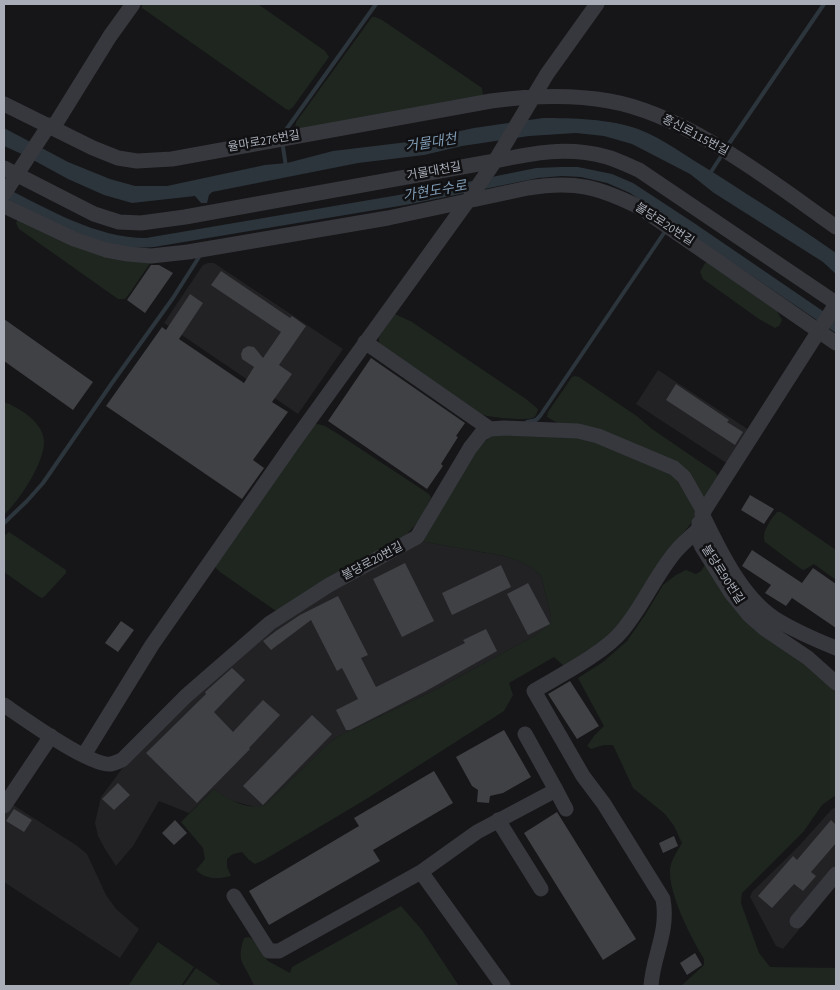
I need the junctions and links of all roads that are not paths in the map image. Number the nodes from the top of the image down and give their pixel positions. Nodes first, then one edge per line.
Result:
1 (133, 4) edge
2 (597, 4) edge
3 (532, 99) junction
4 (4, 104) edge
5 (49, 127) junction
6 (495, 160) junction
7 (13, 173) edge
8 (4, 194) edge
9 (469, 199) junction
10 (4, 206) edge
11 (836, 227) edge
12 (835, 305) edge
13 (820, 328) junction
14 (365, 342) junction
15 (836, 343) edge
16 (490, 429) junction
17 (703, 513) junction
18 (698, 530) junction
19 (836, 648) edge
20 (836, 683) edge
21 (4, 705) edge
22 (524, 734) dead end
23 (51, 736) junction
24 (84, 755) junction
25 (556, 790) junction
26 (4, 806) edge
27 (566, 809) dead end
28 (498, 820) junction
29 (421, 872) junction
30 (836, 874) edge
31 (541, 889) dead end
32 (234, 896) dead end
33 (797, 920) dead end
34 (503, 986) edge
35 (651, 986) edge

1 - 5 street
2 - 3 street
3 - 5 street, 율마로276번길
3 - 6 street
3 - 11 street, 흥신로115번길
4 - 5 street, 율마로276번길
5 - 7 street
6 - 7 street, 거물대천길
6 - 9 street
6 - 12 street, 거물대천길
7 - 8 street
9 - 10 street, 불당로20번길
9 - 13 street, 불당로20번길
9 - 14 street
12 - 13 street, 불당로90번길
13 - 15 street, 불당로20번길
13 - 17 street, 불당로90번길
14 - 16 street
14 - 24 street
16 - 17 street
16 - 24 street, 불당로20번길
17 - 18 street, 불당로90번길
17 - 19 street
18 - 20 street, 불당로90번길
18 - 35 street
21 - 23 street
22 - 25 street
23 - 24 street
23 - 26 street
25 - 27 street
25 - 28 street
28 - 29 street
28 - 31 street
29 - 32 street
29 - 34 street
30 - 33 street

